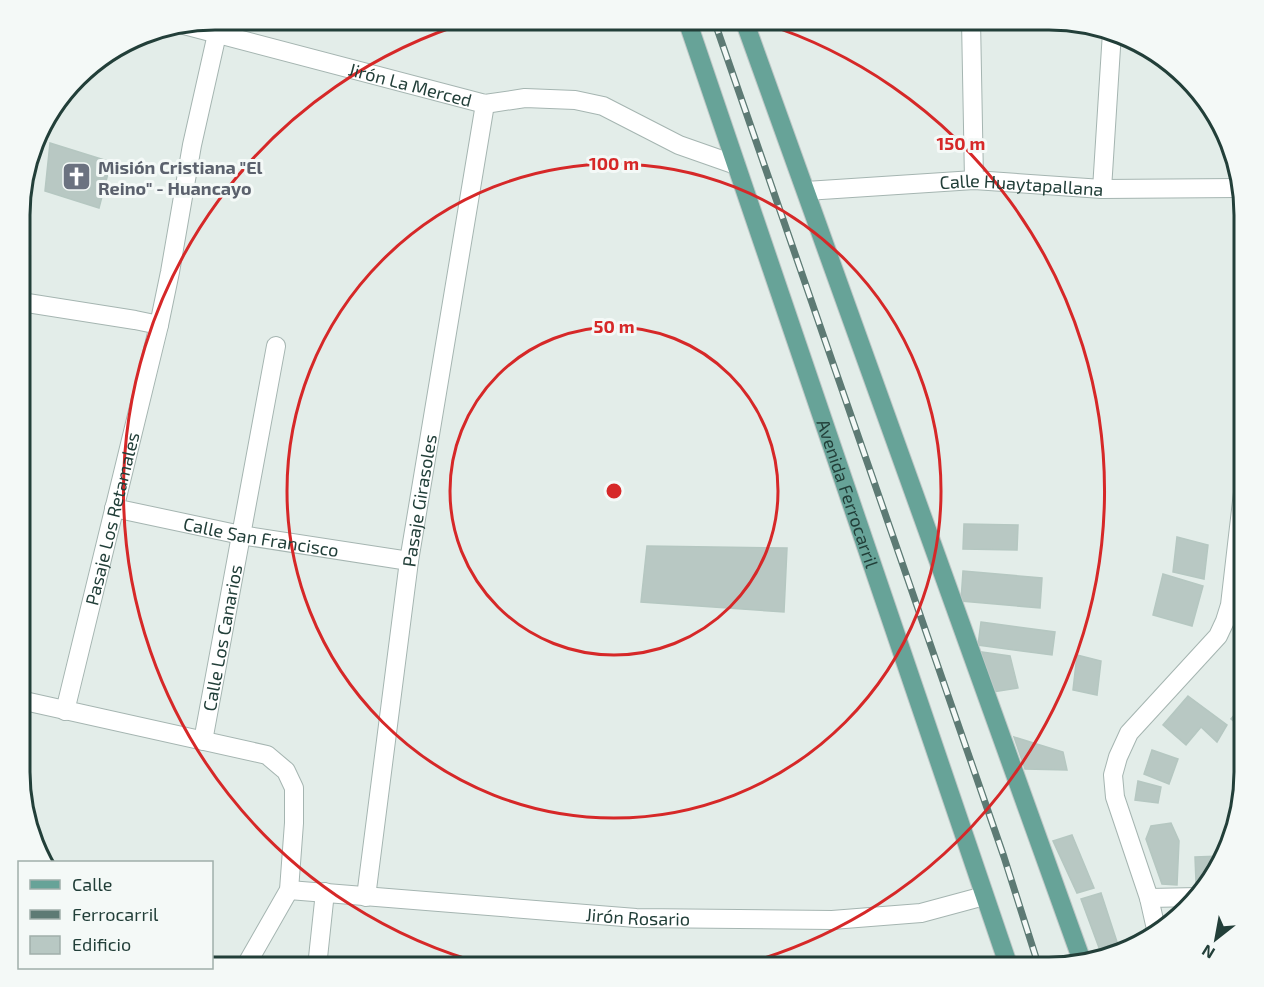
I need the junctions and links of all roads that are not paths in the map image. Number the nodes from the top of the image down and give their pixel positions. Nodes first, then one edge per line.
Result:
1 (203, 30) edge
2 (690, 30) edge
3 (748, 30) edge
4 (971, 30) edge
5 (217, 34) junction
6 (1111, 41) edge
7 (485, 104) junction
8 (736, 165) junction
9 (974, 180) junction
10 (1232, 188) edge
11 (1102, 189) junction
12 (806, 191) junction
13 (30, 303) edge
14 (159, 325) junction
15 (276, 346) dead end
16 (114, 508) junction
17 (241, 535) junction
18 (409, 561) junction
19 (1234, 570) edge
20 (30, 702) edge
21 (65, 711) junction
22 (203, 741) junction
23 (289, 890) junction
24 (325, 892) junction
25 (984, 896) junction
26 (366, 897) junction
27 (1185, 897) edge
28 (1149, 898) junction
29 (1155, 924) edge
30 (1079, 954) edge
31 (251, 957) edge
32 (318, 957) edge
33 (1005, 957) edge

1 - 5 street, Jirón La Merced
2 - 8 main road, Avenida Ferrocarril
3 - 12 main road
4 - 9 street
5 - 7 street, Jirón La Merced
5 - 14 street, Pasaje Los Retamales
6 - 11 street
7 - 8 street, Jirón La Merced
7 - 18 street, Pasaje Girasoles
8 - 25 main road, Avenida Ferrocarril
9 - 11 street, Calle Huaytapallana
9 - 12 street, Calle Huaytapallana
10 - 11 street, Calle Huaytapallana
12 - 30 main road
13 - 14 street
14 - 16 street, Pasaje Los Retamales
15 - 17 street, Calle Los Canarios
16 - 17 street, Calle San Francisco
16 - 21 street, Pasaje Los Retamales
17 - 18 street, Calle San Francisco
17 - 22 street, Calle Los Canarios
18 - 26 street, Pasaje Girasoles
19 - 28 street
20 - 21 street
21 - 22 street
22 - 23 street
23 - 24 street, Jirón Rosario
23 - 31 street
24 - 26 street, Jirón Rosario
24 - 32 street
25 - 26 street, Jirón Rosario
25 - 33 main road, Avenida Ferrocarril
27 - 28 street
28 - 29 street

